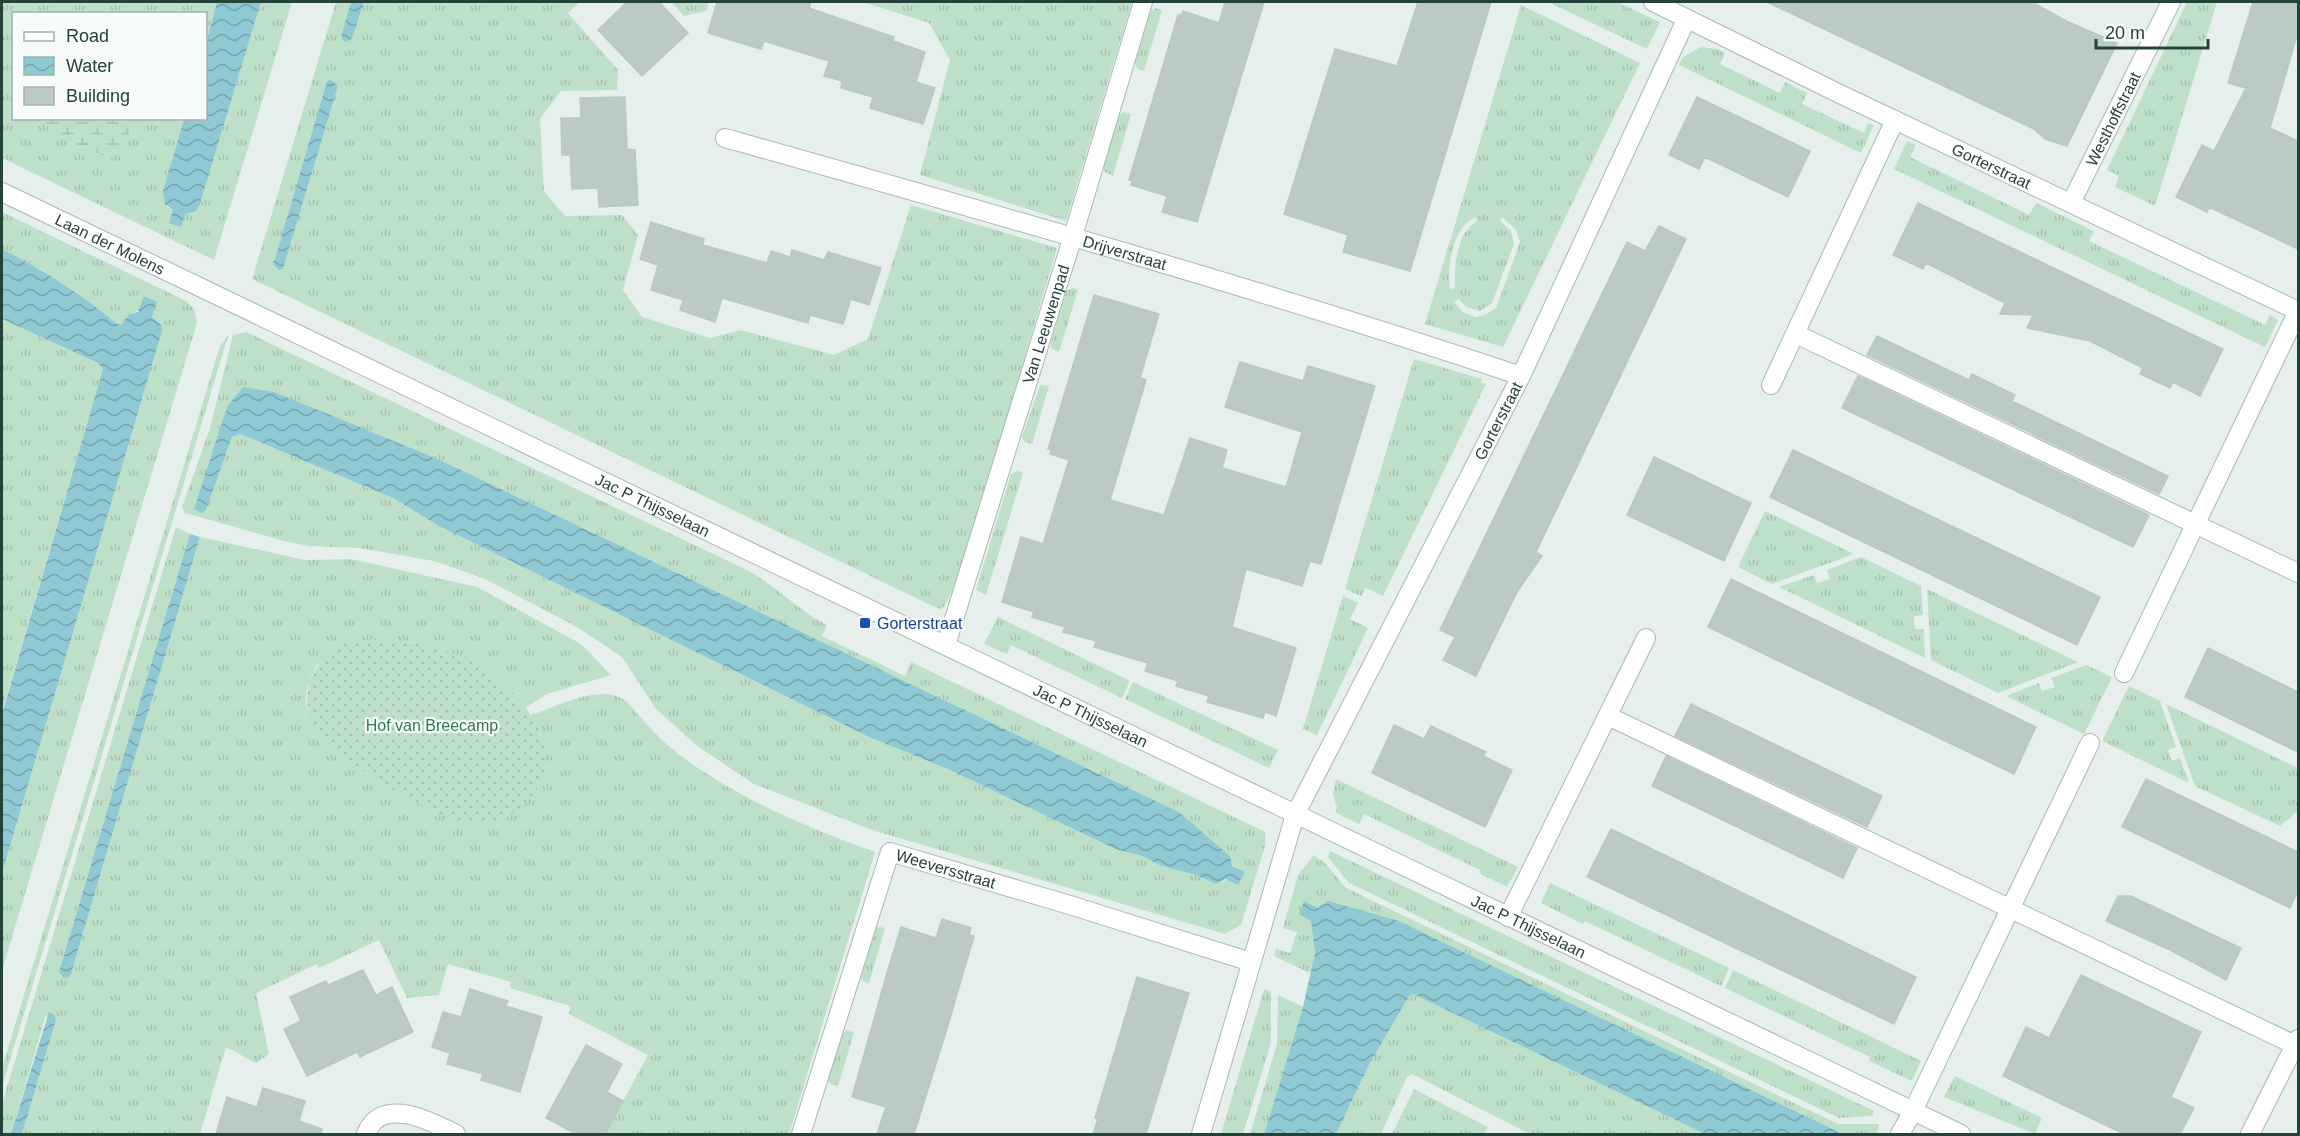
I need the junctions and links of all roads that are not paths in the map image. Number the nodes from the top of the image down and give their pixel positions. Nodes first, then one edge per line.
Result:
1 (1143, 2) edge
2 (1653, 2) edge
3 (2171, 2) edge
4 (1686, 20) junction
5 (1895, 120) junction
6 (725, 138) dead end
7 (2, 192) edge
8 (2071, 203) junction
9 (1073, 237) junction
10 (218, 296) joint
11 (2298, 311) edge
12 (1796, 334) junction
13 (1521, 376) junction
14 (1771, 385) dead end
15 (2195, 525) junction
16 (2298, 573) edge
17 (1646, 638) dead end
18 (946, 645) junction
19 (2124, 673) dead end
20 (1608, 716) junction
21 (2090, 743) dead end
22 (1295, 815) junction
23 (2011, 907) junction
24 (1508, 917) junction
25 (1251, 962) junction
26 (2297, 1042) edge
27 (1912, 1111) junction
28 (366, 1134) edge
29 (456, 1134) edge
30 (801, 1134) edge
31 (1201, 1134) edge
32 (1900, 1134) edge
33 (1961, 1134) edge
34 (2250, 1134) edge

1 - 9 street, Van Leeuwenpad
2 - 4 street, Gorterstraat
3 - 8 street, Westhoffstraat
4 - 5 street, Gorterstraat
4 - 13 street, Gorterstraat
5 - 8 street, Gorterstraat
5 - 12 street
6 - 9 street, Drijverstraat
7 - 10 street, Laan der Molens
8 - 11 street, Gorterstraat
9 - 13 street, Drijverstraat
9 - 18 street, Van Leeuwenpad
10 - 18 street, Jac P Thijsselaan
11 - 15 street
12 - 14 street
12 - 15 street
13 - 22 street, Gorterstraat
15 - 16 street
15 - 19 street
17 - 20 street
18 - 22 street, Jac P Thijsselaan
20 - 23 street
20 - 24 street
21 - 23 street
22 - 24 street, Jac P Thijsselaan
22 - 25 street
23 - 26 street
23 - 27 street
24 - 27 street, Jac P Thijsselaan
25 - 30 street, Weeversstraat
25 - 31 street
26 - 34 street
27 - 32 street
27 - 33 street, Jac P Thijsselaan
28 - 29 street

